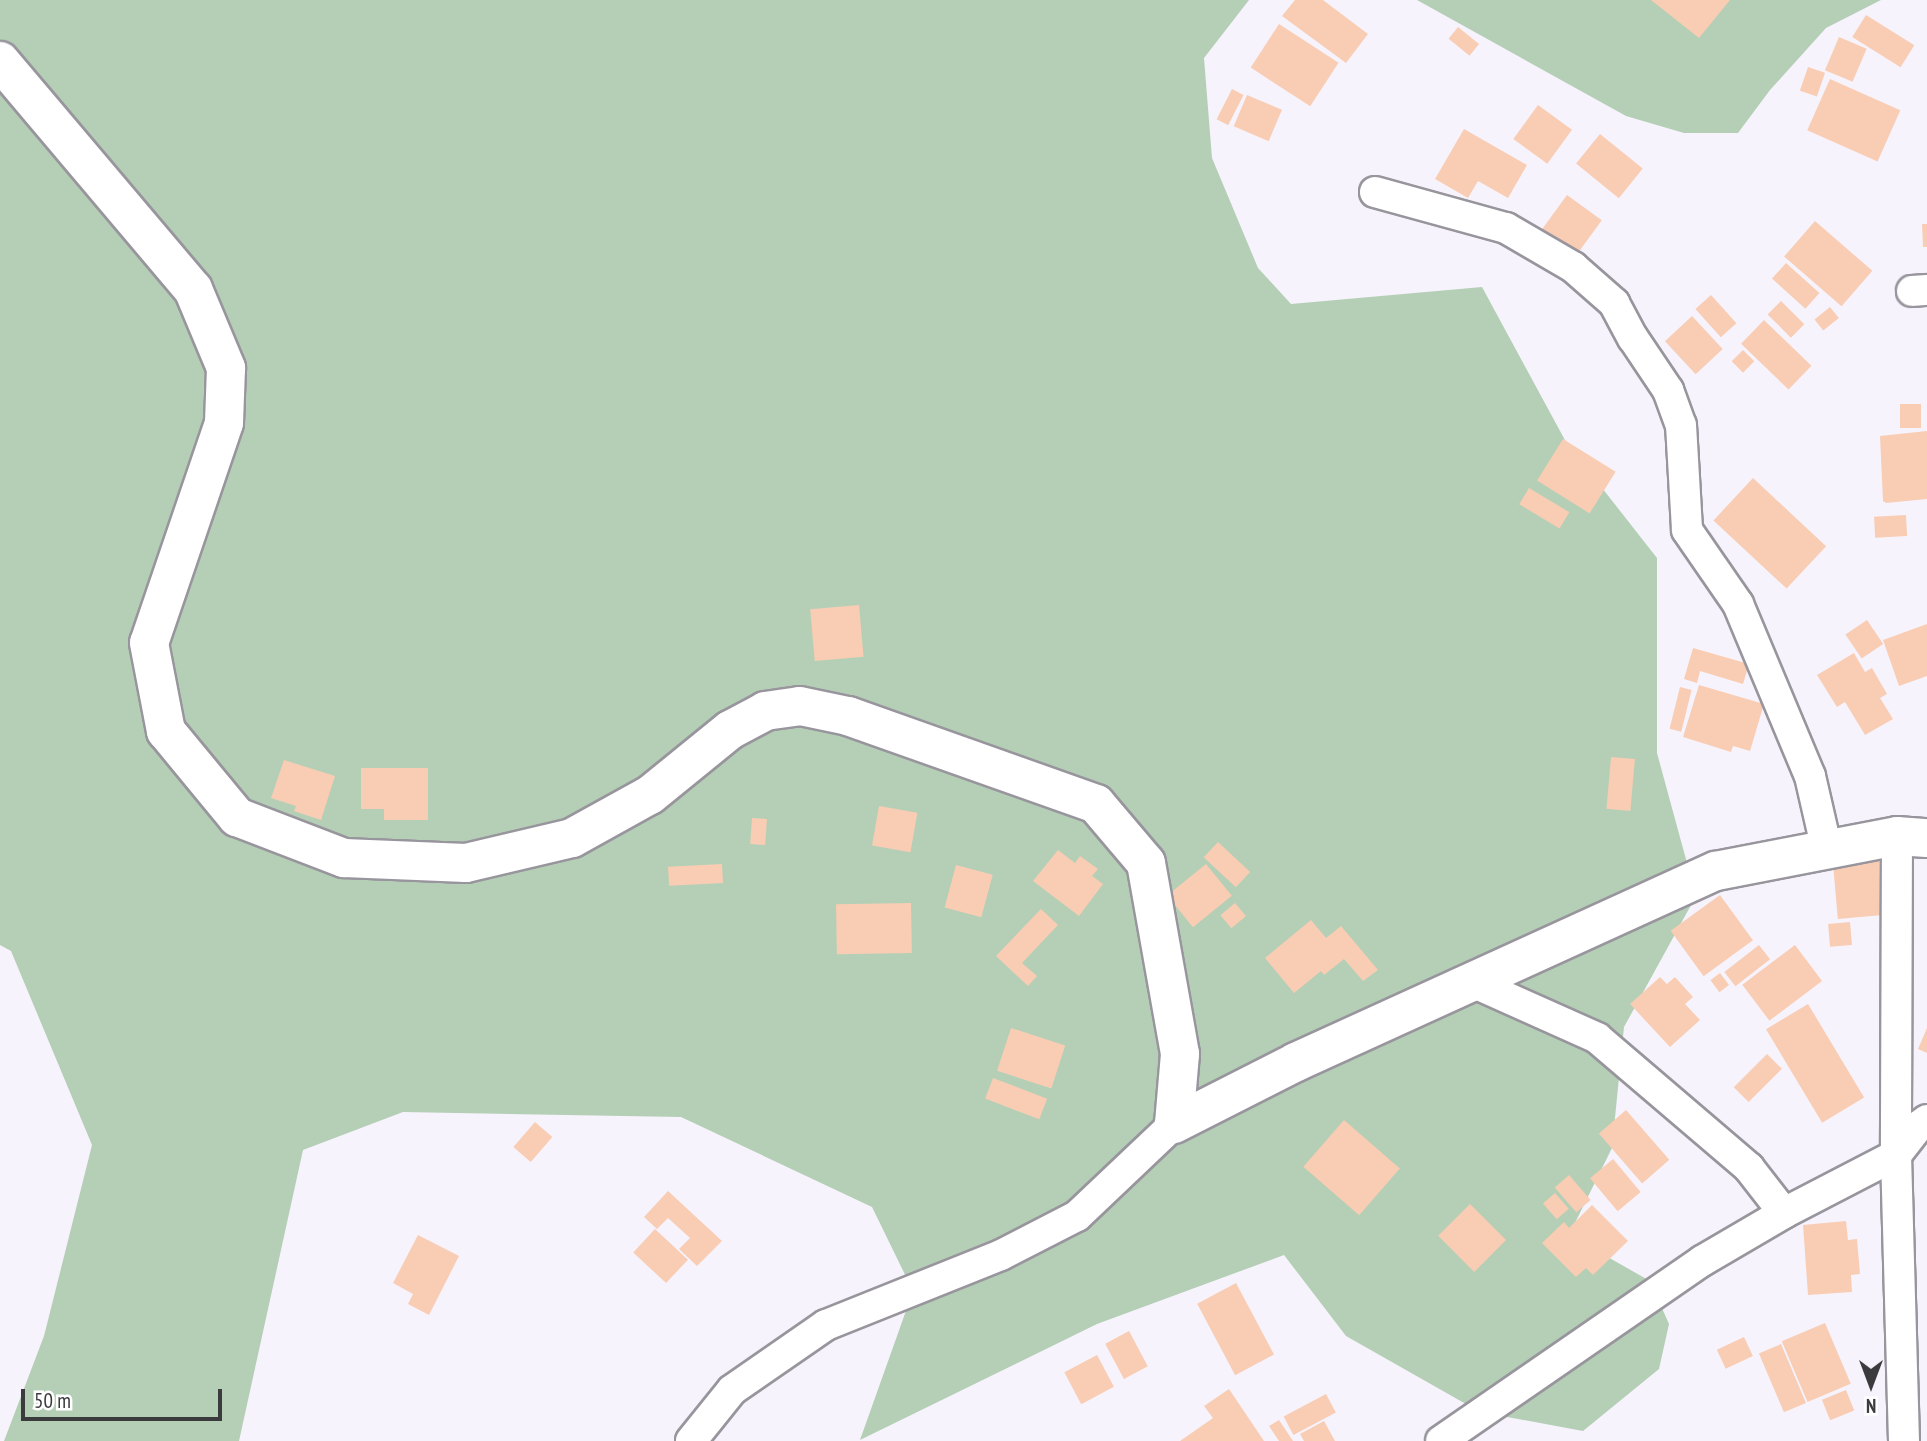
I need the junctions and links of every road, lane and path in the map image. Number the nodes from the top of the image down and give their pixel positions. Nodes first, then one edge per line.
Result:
1 (0, 61) edge
2 (1375, 192) dead end
3 (1912, 837) edge
4 (1827, 850) junction
5 (1472, 982) junction
6 (1927, 1120) edge
7 (1174, 1124) junction
8 (1896, 1156) junction
9 (1784, 1213) junction
10 (691, 1441) edge
11 (1441, 1441) edge
12 (1904, 1441) edge

1 - 7 street
2 - 4 street
3 - 4 street
3 - 8 street
4 - 5 street
5 - 7 street
5 - 9 street
6 - 8 street
7 - 10 street
8 - 9 street
8 - 12 street
9 - 11 street

